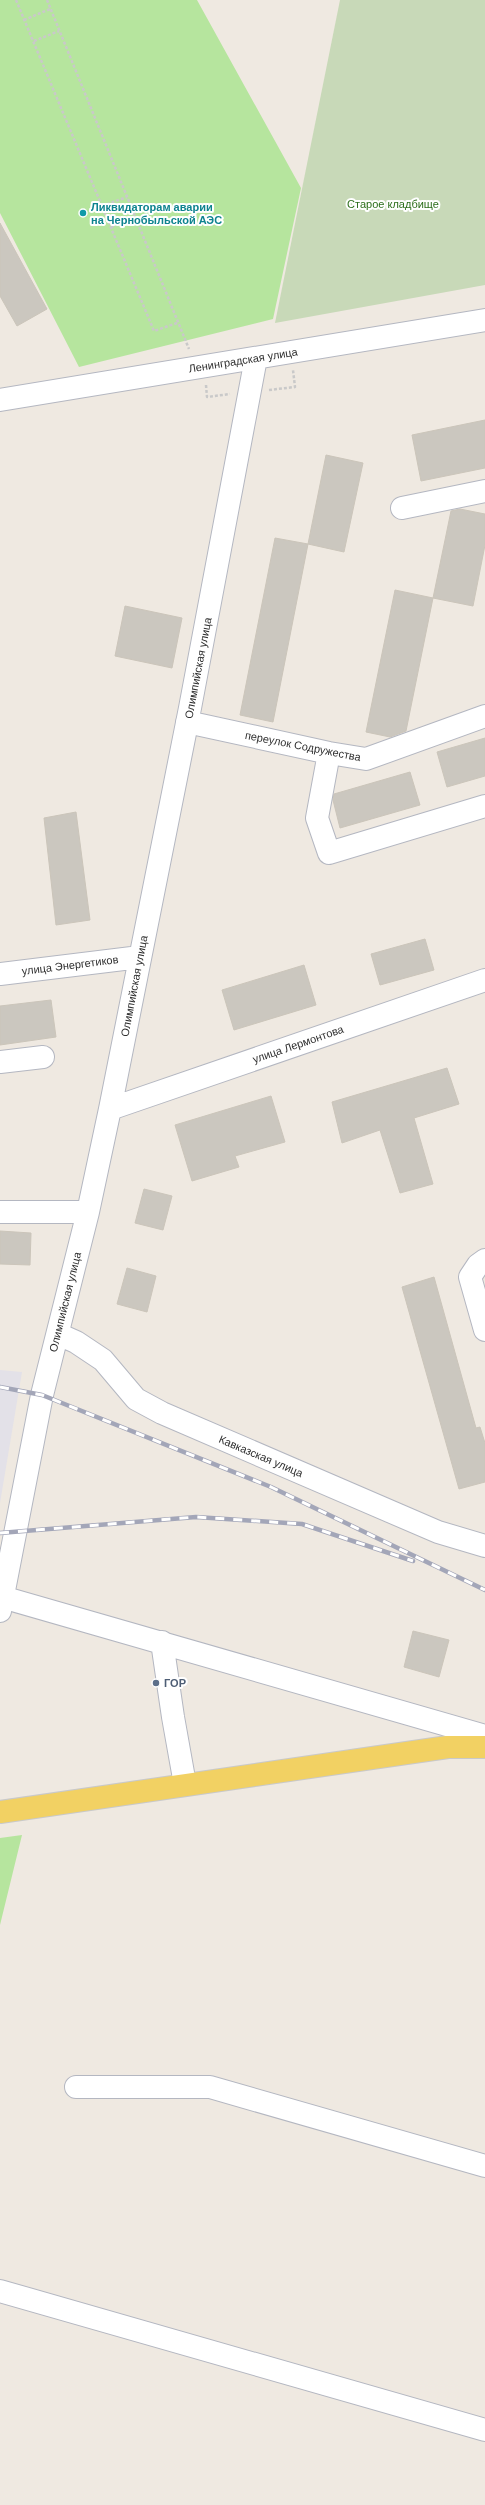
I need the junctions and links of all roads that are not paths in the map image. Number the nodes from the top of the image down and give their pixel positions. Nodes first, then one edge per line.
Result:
1 (485, 320) edge
2 (256, 358) junction
3 (0, 400) edge
4 (485, 491) edge
5 (402, 508) dead end
6 (485, 716) edge
7 (187, 722) junction
8 (329, 753) junction
9 (485, 806) edge
10 (140, 957) junction
11 (0, 974) edge
12 (485, 980) edge
13 (43, 1057) dead end
14 (0, 1062) edge
15 (110, 1109) junction
16 (0, 1212) edge
17 (88, 1212) junction
18 (485, 1260) edge
19 (485, 1330) edge
20 (58, 1334) junction
21 (485, 1546) edge
22 (2, 1590) edge
23 (162, 1642) junction
24 (485, 1736) edge
25 (485, 1747) edge
26 (185, 1784) junction
27 (0, 1812) edge
28 (76, 2087) dead end
29 (485, 2166) edge
30 (0, 2291) edge
31 (485, 2430) edge

1 - 2 street, Ленинградская улица
2 - 3 street, Ленинградская улица
2 - 7 street, Олимпийская улица
4 - 5 street
6 - 8 street, переулок Содружества
7 - 8 street, переулок Содружества
7 - 10 street, Олимпийская улица
8 - 9 street
10 - 11 street, улица Энергетиков
10 - 15 street, Олимпийская улица
12 - 15 street, улица Лермонтова
13 - 14 street
15 - 17 street, Олимпийская улица
16 - 17 street
17 - 20 street, Олимпийская улица
18 - 19 street
20 - 21 street, Кавказская улица
20 - 22 street, Олимпийская улица
22 - 23 street
23 - 24 street
23 - 26 street
25 - 26 main road
26 - 27 main road
28 - 29 street
30 - 31 street

